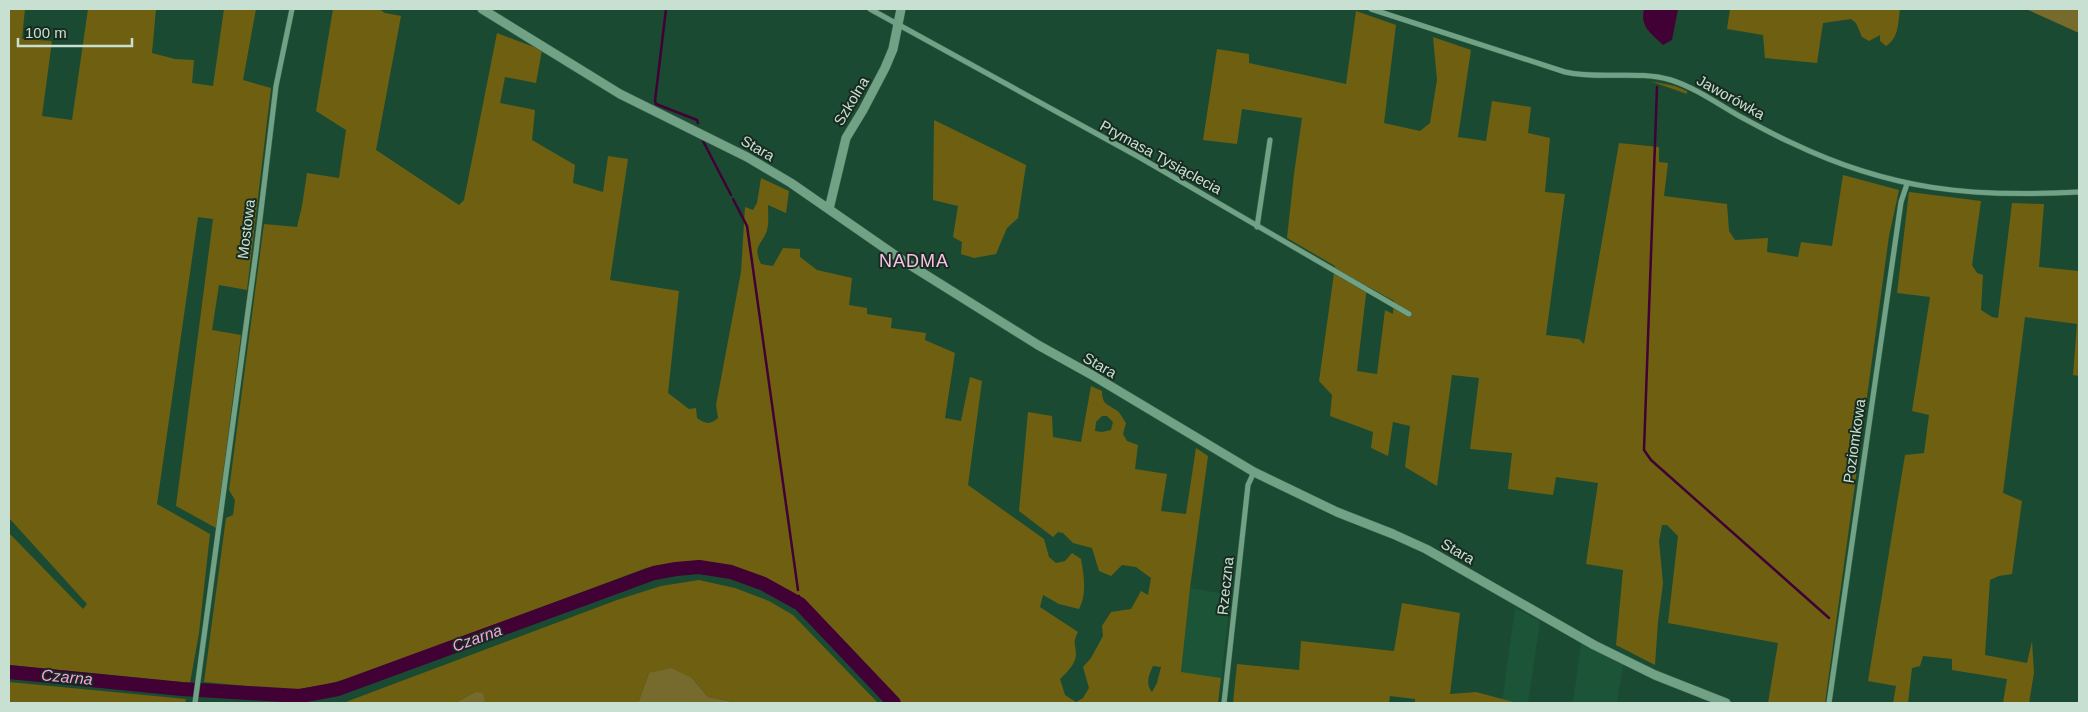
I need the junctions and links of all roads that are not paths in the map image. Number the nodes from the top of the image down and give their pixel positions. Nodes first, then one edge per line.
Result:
1 (292, 9) edge
2 (482, 9) edge
3 (870, 9) edge
4 (900, 9) edge
5 (1371, 9) edge
6 (898, 24) junction
7 (1270, 140) dead end
8 (1907, 184) junction
9 (2079, 192) edge
10 (829, 209) junction
11 (1257, 228) junction
12 (1409, 314) dead end
13 (1254, 472) junction
14 (195, 703) edge
15 (1224, 703) edge
16 (1726, 703) edge
17 (1829, 703) edge

1 - 14 street, Mostowa
2 - 10 street, Stara
3 - 6 street, Prymasa Tysiąclecia
4 - 6 street, Szkolna
5 - 8 street, Jaworówka
6 - 10 street, Szkolna
6 - 11 street, Prymasa Tysiąclecia
7 - 11 street
8 - 9 street, Jaworówka
8 - 17 street, Poziomkowa
10 - 13 street, Stara
11 - 12 street, Prymasa Tysiąclecia
13 - 15 street, Rzeczna
13 - 16 street, Stara

